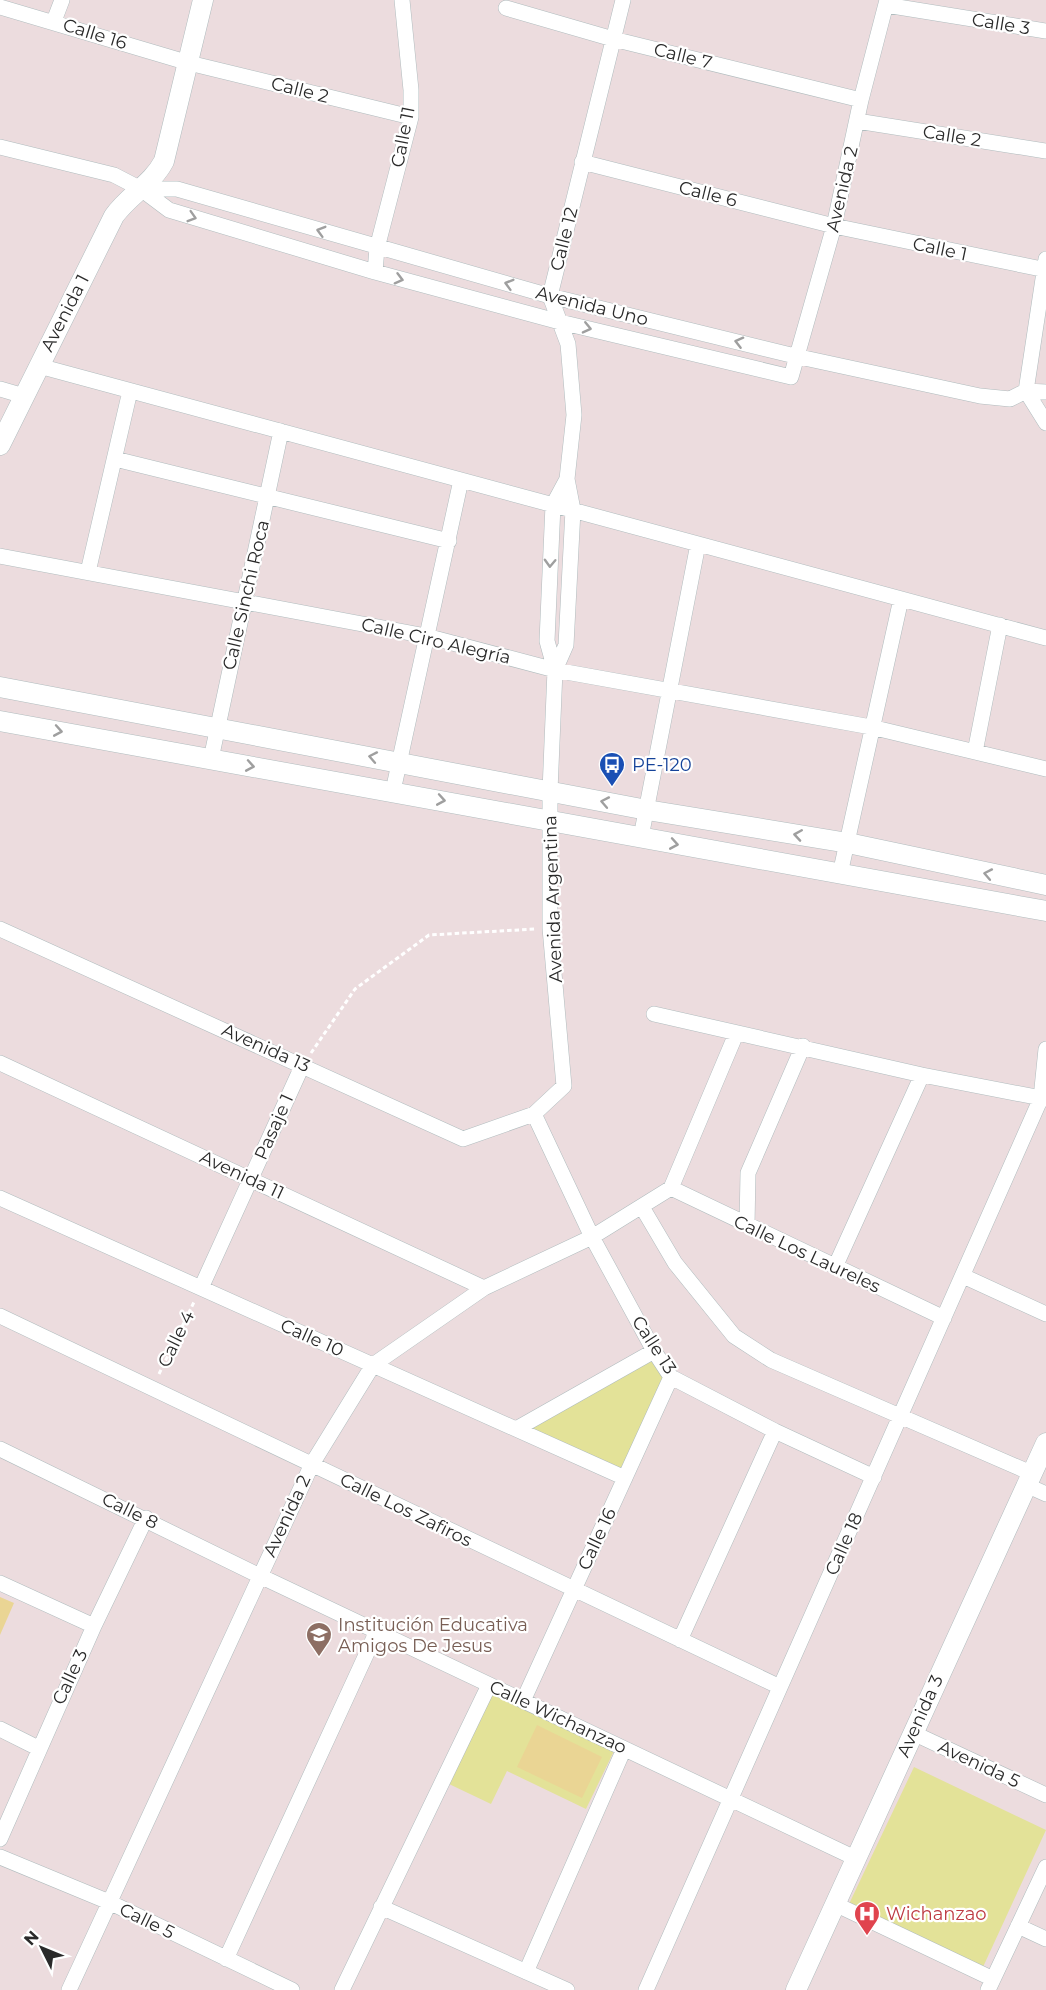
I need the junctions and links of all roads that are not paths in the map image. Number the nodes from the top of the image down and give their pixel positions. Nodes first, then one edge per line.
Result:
1 (62, 0) edge
2 (203, 0) edge
3 (402, 0) edge
4 (623, 0) edge
5 (886, 3) edge
6 (0, 7) edge
7 (506, 8) dead end
8 (54, 21) junction
9 (1046, 31) edge
10 (613, 39) junction
11 (189, 63) junction
12 (861, 100) junction
13 (411, 117) junction
14 (857, 121) junction
15 (0, 147) edge
16 (1046, 151) edge
17 (582, 162) junction
18 (141, 189) junction
19 (834, 226) junction
20 (377, 248) junction
21 (1045, 266) edge
22 (375, 272) junction
23 (550, 296) junction
24 (560, 322) junction
25 (795, 356) junction
26 (39, 366) junction
27 (791, 377) joint
28 (0, 389) edge
29 (130, 391) junction
30 (1026, 391) junction
31 (1046, 392) edge
32 (24, 396) junction
33 (1046, 423) edge
34 (281, 431) junction
35 (0, 445) edge
36 (115, 459) junction
37 (567, 479) junction
38 (461, 480) junction
39 (268, 496) junction
40 (553, 505) junction
41 (573, 510) junction
42 (449, 541) junction
43 (698, 544) junction
44 (0, 556) edge
45 (88, 573) junction
46 (901, 599) junction
47 (244, 602) junction
48 (1000, 625) junction
49 (426, 636) junction
50 (1046, 638) edge
51 (555, 670) junction
52 (0, 687) edge
53 (670, 691) junction
54 (0, 721) edge
55 (871, 727) junction
56 (217, 728) junction
57 (975, 752) junction
58 (211, 759) junction
59 (398, 762) junction
60 (1046, 769) edge
61 (393, 791) junction
62 (550, 791) junction
63 (647, 810) junction
64 (550, 820) junction
65 (642, 837) junction
66 (848, 843) junction
67 (840, 874) junction
68 (1046, 885) edge
69 (1046, 911) edge
70 (0, 929) edge
71 (654, 1014) dead end
72 (736, 1034) junction
73 (804, 1046) junction
74 (1046, 1049) edge
75 (0, 1063) edge
76 (303, 1064) junction
77 (922, 1075) junction
78 (1044, 1099) edge
79 (534, 1114) junction
80 (250, 1179) junction
81 (671, 1188) junction
82 (0, 1198) edge
83 (642, 1207) junction
84 (747, 1225) junction
85 (592, 1237) junction
86 (835, 1267) junction
87 (963, 1276) junction
88 (201, 1288) junction
89 (484, 1288) junction
90 (1046, 1314) edge
91 (0, 1316) edge
92 (944, 1318) junction
93 (654, 1351) junction
94 (373, 1365) junction
95 (671, 1377) junction
96 (901, 1415) junction
97 (516, 1429) junction
98 (776, 1431) junction
99 (1046, 1443) edge
100 (0, 1449) edge
101 (312, 1464) junction
102 (874, 1477) junction
103 (625, 1478) junction
104 (1028, 1479) junction
105 (1046, 1494) edge
106 (146, 1518) junction
107 (260, 1576) junction
108 (0, 1583) edge
109 (573, 1590) junction
110 (94, 1626) junction
111 (377, 1631) junction
112 (680, 1640) junction
113 (489, 1685) junction
114 (780, 1687) junction
115 (523, 1701) junction
116 (0, 1729) edge
117 (913, 1733) junction
118 (38, 1748) junction
119 (624, 1749) junction
120 (1046, 1795) edge
121 (731, 1799) junction
122 (0, 1839) edge
123 (0, 1857) edge
124 (855, 1858) junction
125 (1046, 1867) edge
126 (109, 1902) junction
127 (835, 1904) junction
128 (381, 1907) junction
129 (1018, 1926) junction
130 (1046, 1939) edge
131 (226, 1959) junction
132 (526, 1972) junction
133 (990, 1985) edge
134 (69, 1990) edge
135 (292, 1990) edge
136 (342, 1990) edge
137 (567, 1990) edge
138 (646, 1990) edge
139 (796, 1990) edge

1 - 8 street
2 - 11 street, Avenida 1
3 - 13 street, Calle 11
4 - 10 street, Calle 12
5 - 9 street, Calle 3
5 - 12 street, Avenida 2
6 - 8 street, Calle 16
7 - 10 street, Calle 7
8 - 11 street, Calle 16
10 - 12 street, Calle 7
10 - 17 street, Calle 12
11 - 13 street, Calle 2
11 - 18 street, Avenida 1
12 - 14 street, Avenida 2
13 - 20 street, Calle 11
14 - 16 street, Calle 2
14 - 19 street, Avenida 2
15 - 18 street, Avenida Uno
17 - 19 street, Calle 6
17 - 23 street, Calle 12
20 -> 18 street, Avenida Uno
18 -> 22 street, Avenida Uno
18 - 26 street, Avenida 1
19 - 21 street, Calle 1
19 - 25 street, Avenida 2
20 - 22 street, Calle 11
23 -> 20 street, Avenida Uno
21 - 30 street
22 -> 24 street, Avenida Uno
23 - 24 street, Calle 12
25 -> 23 street, Avenida Uno
24 -> 27 street, Avenida Uno
24 - 37 street, Calle 12
25 - 27 street, Avenida 2
25 - 30 street, Avenida Uno
26 - 29 street
26 - 32 street, Avenida 1
28 - 32 street
29 - 34 street
29 - 36 street
30 - 31 street, Avenida Uno
30 - 33 street
32 - 35 street, Avenida 1
34 - 38 street
34 - 39 street, Calle Sinchi Roca
36 - 39 street
36 - 45 street
37 - 40 street, Calle 12
37 - 41 street, Calle 12
38 - 40 street
38 - 42 street
39 - 42 street
39 - 47 street, Calle Sinchi Roca
40 - 41 street
40 -> 51 street, Avenida Argentina
41 - 43 street
41 - 51 street, Avenida Argentina
42 - 49 street
43 - 46 street
43 - 53 street
44 - 45 street, Calle Ciro Alegría
45 - 47 street, Calle Ciro Alegría
46 - 48 street
46 - 55 street
47 - 49 street, Calle Ciro Alegría
47 - 56 street, Calle Sinchi Roca
48 - 50 street
48 - 57 street
49 - 51 street, Calle Ciro Alegría
49 - 59 street
51 - 53 street, Calle Ciro Alegría
51 - 62 street, Avenida Argentina
52 - 56 street
53 - 55 street, Calle Ciro Alegría
53 - 63 street
54 -> 58 street
55 - 57 street, Calle Ciro Alegría
55 - 66 street
56 - 58 street, Calle Sinchi Roca
59 -> 56 street
57 - 60 street, Calle Ciro Alegría
58 -> 61 street
59 - 61 street
59 - 62 street
61 -> 64 street
63 -> 62 street
62 - 64 street, Avenida Argentina
63 - 65 street
66 -> 63 street
64 - 65 street
64 - 79 street, Avenida Argentina
65 -> 67 street
66 - 67 street
68 -> 66 street
67 - 69 street
70 - 76 street, Avenida 13
71 - 72 street
72 - 73 street
72 - 81 street
73 - 77 street
73 - 84 street
74 - 78 street
75 - 80 street, Avenida 11
76 - 79 street, Avenida 13
76 - 80 street, Pasaje 1
77 - 78 street
77 - 86 street
78 - 87 street, Calle 18
79 - 85 street, Calle 13
80 - 88 street, Pasaje 1
80 - 89 street, Avenida 11
81 - 83 street, Avenida 2
81 - 84 street, Calle Los Laureles
82 - 88 street, Calle 10
83 - 85 street, Avenida 2
83 - 96 street
84 - 86 street, Calle Los Laureles
85 - 89 street, Avenida 2
85 - 93 street, Calle 13
86 - 92 street, Calle Los Laureles
87 - 90 street
87 - 92 street, Calle 18
88 - 94 street, Calle 10
89 - 94 street, Avenida 2
91 - 101 street, Calle Los Zafiros
92 - 96 street, Calle 18
93 - 95 street, Calle 13
93 - 97 street
94 - 97 street, Calle 10
94 - 101 street, Avenida 2
95 - 98 street, Calle 13
95 - 103 street, Calle 16
96 - 102 street, Calle 18
96 - 104 street
97 - 103 street, Calle 10
98 - 102 street, Calle 13
98 - 112 street
99 - 104 street, Avenida 3
100 - 106 street, Calle 8
101 - 107 street, Avenida 2
101 - 109 street, Calle Los Zafiros
102 - 114 street, Calle 18
103 - 109 street, Calle 16
104 - 105 street
104 - 117 street, Avenida 3
106 - 107 street, Calle 8
106 - 110 street, Calle 3
107 - 111 street, Calle Wichanzao
107 - 126 street, Avenida 2
108 - 110 street
109 - 112 street, Calle Los Zafiros
109 - 115 street, Calle 16
110 - 118 street, Calle 3
111 - 113 street, Calle Wichanzao
111 - 131 street
112 - 114 street, Calle Los Zafiros
113 - 115 street, Calle Wichanzao
113 - 128 street
114 - 121 street, Calle 18
115 - 119 street, Calle Wichanzao
116 - 118 street
117 - 120 street, Avenida 5
117 - 124 street, Avenida 3
118 - 122 street, Calle 3
119 - 121 street, Calle Wichanzao
119 - 132 street
121 - 124 street, Calle Wichanzao
121 - 138 street, Calle 18
123 - 126 street, Calle 5
124 - 127 street, Avenida 3
125 - 129 street
126 - 131 street, Calle 5
126 - 134 street, Avenida 2
127 - 133 street
127 - 139 street, Avenida 3
128 - 132 street
128 - 136 street
129 - 130 street
129 - 133 street
131 - 135 street, Calle 5
132 - 137 street

